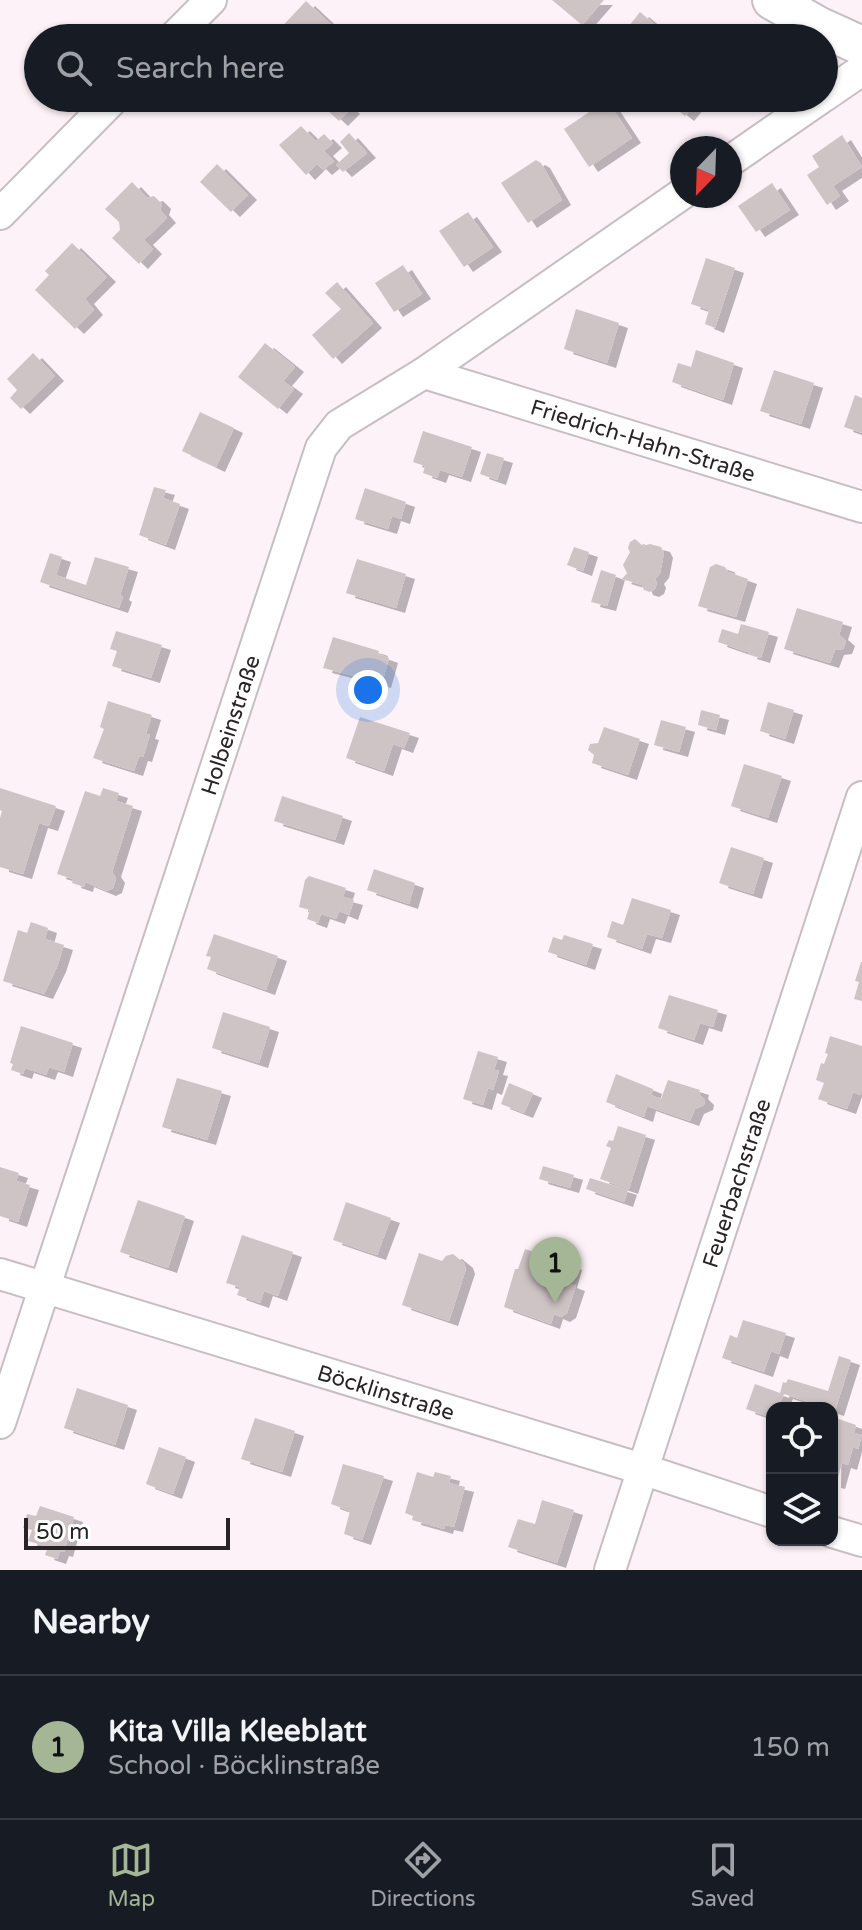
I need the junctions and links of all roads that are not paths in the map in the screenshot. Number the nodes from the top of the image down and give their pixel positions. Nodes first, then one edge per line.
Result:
1 (211, 0) edge
2 (772, 0) edge
3 (187, 24) edge
4 (814, 24) edge
5 (838, 35) edge
6 (862, 46) edge
7 (862, 70) edge
8 (838, 87) edge
9 (100, 112) edge
10 (801, 112) edge
11 (742, 153) edge
12 (670, 202) edge
13 (0, 214) edge
14 (424, 373) junction
15 (862, 507) edge
16 (862, 797) edge
17 (0, 1274) edge
18 (44, 1289) junction
19 (0, 1423) edge
20 (642, 1469) junction
21 (766, 1510) edge
22 (838, 1534) edge
23 (862, 1541) edge
24 (610, 1570) edge

1 - 3 street
2 - 4 street
5 - 6 street
7 - 8 street
9 - 13 street
10 - 11 street
12 - 14 street, Holbeinstraße
14 - 15 street, Friedrich-Hahn-Straße
14 - 18 street, Holbeinstraße
16 - 20 street, Feuerbachstraße
17 - 18 street, Böcklinstraße
18 - 19 street, Holbeinstraße
18 - 20 street, Böcklinstraße
20 - 21 street, Böcklinstraße
20 - 24 street, Feuerbachstraße
22 - 23 street

